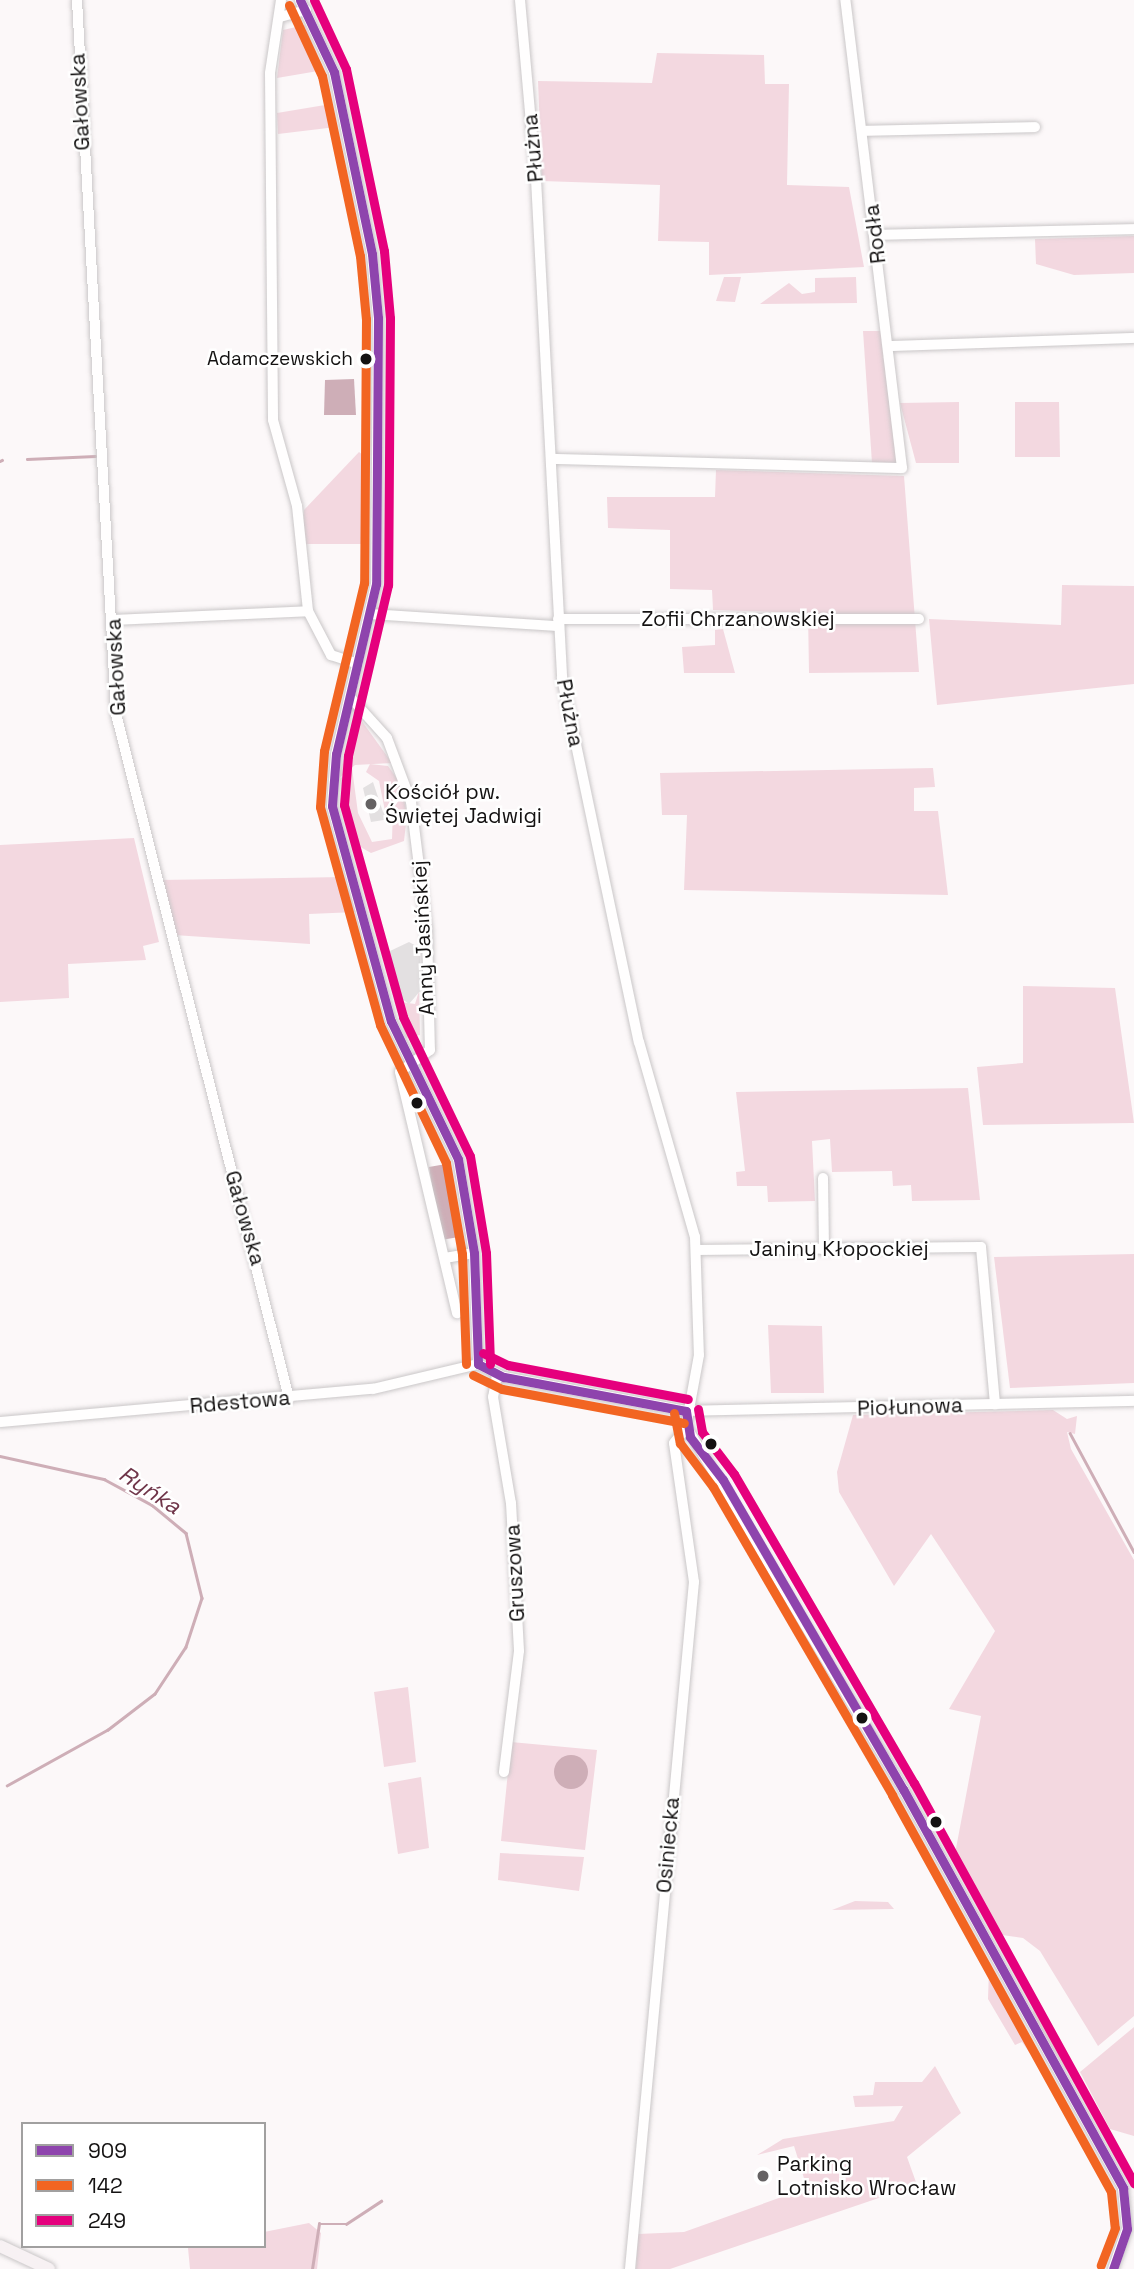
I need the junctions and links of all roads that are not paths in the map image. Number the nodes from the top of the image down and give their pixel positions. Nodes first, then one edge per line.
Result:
1 (77, 0) edge
2 (281, 0) edge
3 (300, 0) edge
4 (520, 0) edge
5 (845, 0) edge
6 (306, 10) junction
7 (280, 20) junction
8 (1035, 127) dead end
9 (862, 131) junction
10 (1134, 229) edge
11 (876, 235) junction
12 (1134, 338) edge
13 (890, 346) junction
14 (553, 460) junction
15 (309, 611) junction
16 (370, 614) junction
17 (919, 619) dead end
18 (113, 620) junction
19 (558, 623) junction
20 (358, 664) junction
21 (350, 697) junction
22 (411, 1065) junction
23 (822, 1178) dead end
24 (696, 1250) junction
25 (824, 1250) junction
26 (474, 1253) junction
27 (445, 1258) junction
28 (457, 1313) dead end
29 (478, 1364) junction
30 (498, 1375) junction
31 (289, 1398) junction
32 (1134, 1401) edge
33 (995, 1404) junction
34 (686, 1411) junction
35 (0, 1422) edge
36 (686, 1428) junction
37 (504, 1772) dead end
38 (0, 2246) edge
39 (49, 2269) edge
40 (630, 2269) edge
41 (1113, 2269) edge

1 - 18 street, Gałowska
2 - 7 street
3 - 6 street
4 - 14 street, Płużna
5 - 9 street, Rodła
6 - 7 street
6 - 16 street
7 - 15 street
8 - 9 street
9 - 11 street, Rodła
10 - 11 street
11 - 13 street, Rodła
12 - 13 street
13 - 14 street, Rodła
14 - 19 street, Płużna
15 - 18 street
15 - 20 street
16 - 19 street, Zofii Chrzanowskiej
16 - 20 street
17 - 19 street, Zofii Chrzanowskiej
18 - 31 street, Gałowska
19 - 24 street, Płużna
20 - 21 street
21 - 22 street
21 - 22 street, Anny Jasińskiej
22 - 26 street
22 - 27 street
23 - 25 street
24 - 25 street, Janiny Kłopockiej
24 - 34 street, Płużna
25 - 33 street, Janiny Kłopockiej
26 - 27 street
26 - 29 street
27 - 28 street
29 - 30 street, Piołunowa
29 - 31 street, Rdestowa
30 - 34 street, Piołunowa
30 - 37 street, Gruszowa
31 - 35 street, Rdestowa
32 - 33 street, Piołunowa
33 - 34 street, Piołunowa
34 - 36 street, Płużna
36 - 40 street, Osiniecka
36 - 41 street
38 - 39 main road

